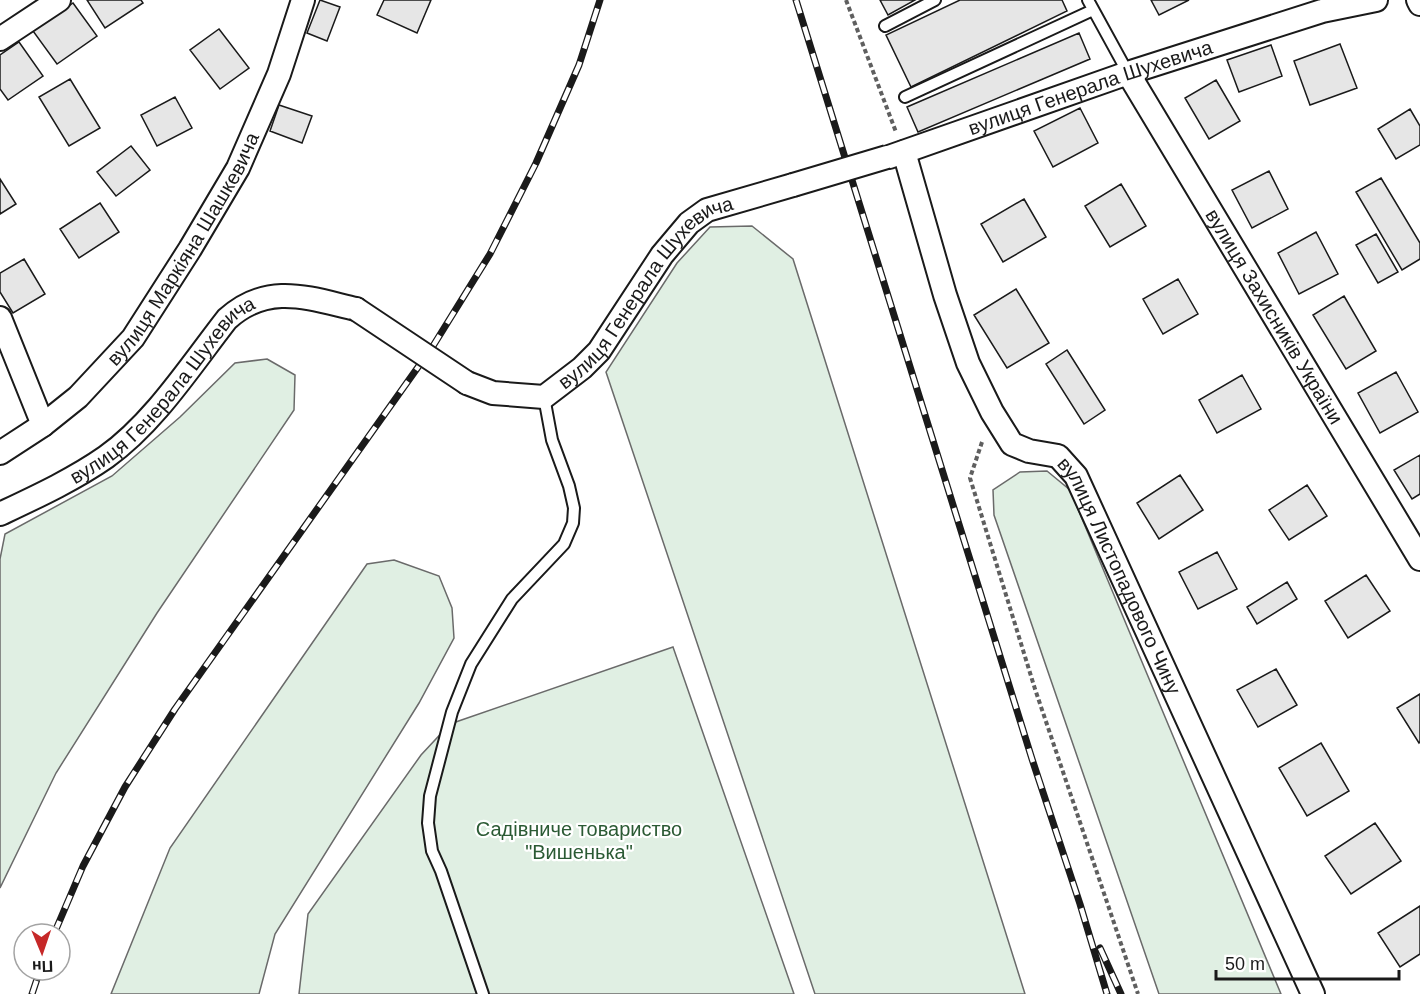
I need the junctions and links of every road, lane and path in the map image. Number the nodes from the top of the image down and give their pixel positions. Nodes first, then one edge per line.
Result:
1 (59, 0) edge
2 (303, 0) edge
3 (846, 0) edge
4 (935, 0) edge
5 (1376, 0) edge
6 (1418, 0) edge
7 (1420, 4) edge
8 (1090, 5) edge
9 (1319, 6) edge
10 (885, 26) dead end
11 (0, 39) edge
12 (1128, 73) junction
13 (905, 97) dead end
14 (895, 155) junction
15 (0, 318) edge
16 (544, 397) junction
17 (992, 412) junction
18 (43, 426) junction
19 (0, 453) edge
20 (0, 514) edge
21 (1420, 559) edge
22 (483, 994) edge
23 (1138, 994) edge
24 (1313, 994) edge

1 - 11 street
2 - 18 street, вулиця Маркіяна Шашкевича
3 - 14 path
4 - 10 lane
5 - 9 street, вулиця Генерала Шухевича
6 - 7 street
8 - 12 lane
8 - 13 lane
9 - 12 street, вулиця Генерала Шухевича
12 - 14 street, вулиця Генерала Шухевича
12 - 21 street, вулиця Захисників України
14 - 16 street, вулиця Генерала Шухевича, bridge
14 - 17 street, вулиця Листопадового Чину
15 - 18 street
16 - 20 street, вулиця Генерала Шухевича, bridge
16 - 22 lane
17 - 23 path
17 - 24 street, вулиця Листопадового Чину
18 - 19 street, вулиця Маркіяна Шашкевича

